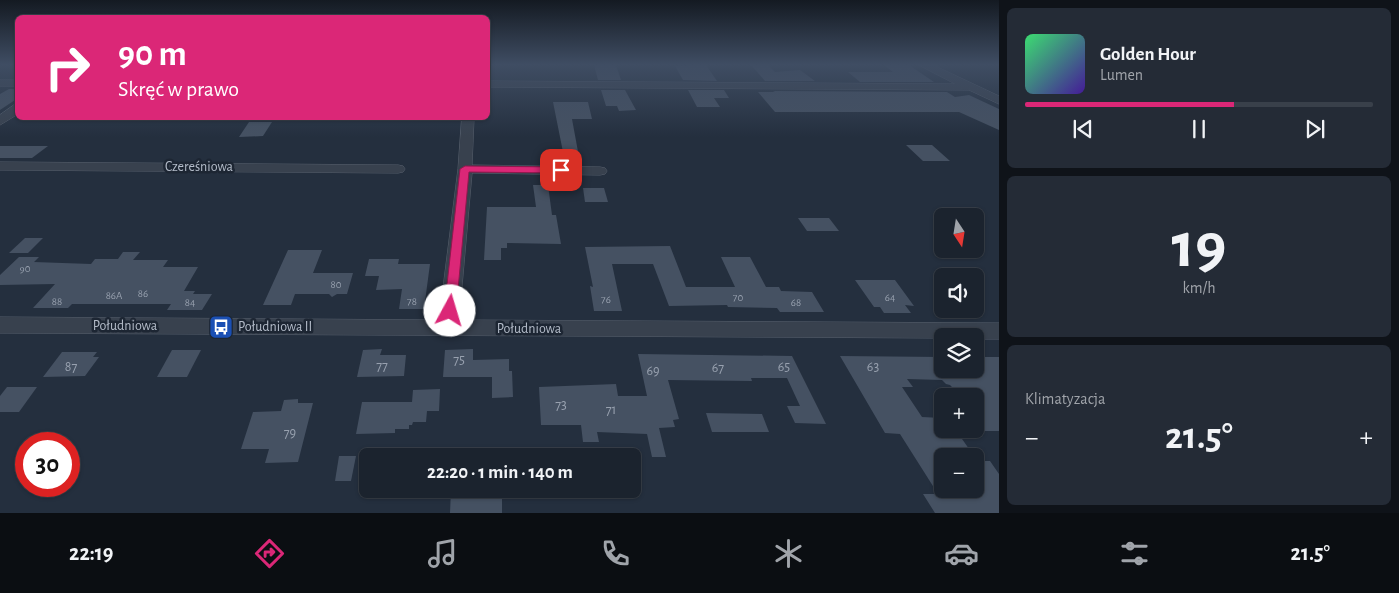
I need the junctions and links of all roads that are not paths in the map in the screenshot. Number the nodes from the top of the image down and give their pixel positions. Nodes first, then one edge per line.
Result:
1 (974, 89) edge
2 (999, 100) edge
3 (15, 110) edge
4 (0, 120) edge
5 (468, 120) edge
6 (0, 166) edge
7 (398, 169) dead end
8 (465, 169) junction
9 (600, 171) dead end
10 (0, 325) edge
11 (448, 329) junction
12 (999, 331) edge

1 - 2 street
3 - 4 street
5 - 8 street
6 - 7 street, Czereśniowa
8 - 9 street
8 - 11 street
10 - 11 street, Południowa
11 - 12 street, Południowa

